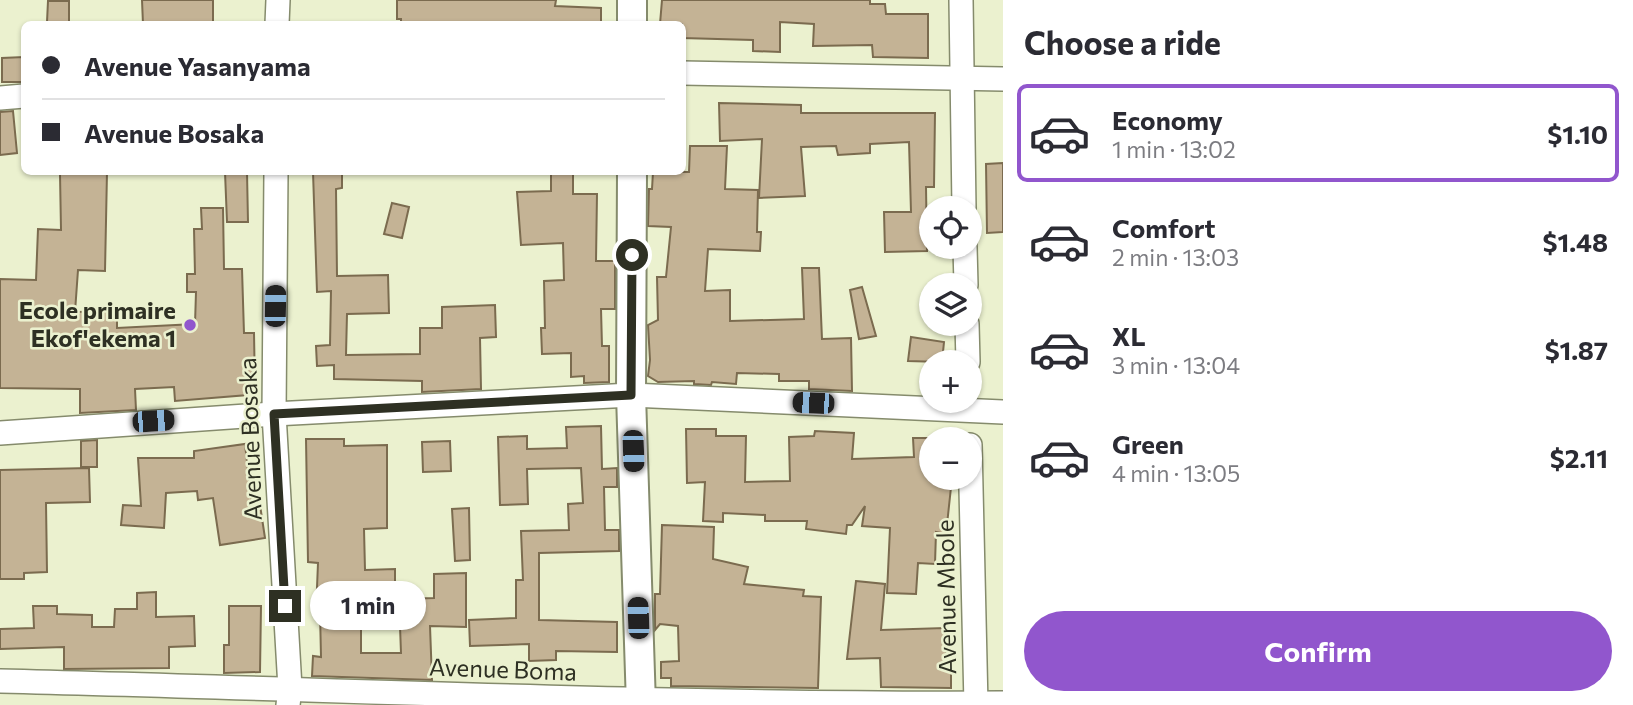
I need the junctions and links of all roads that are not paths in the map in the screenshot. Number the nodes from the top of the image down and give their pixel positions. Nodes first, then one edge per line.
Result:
1 (278, 0) edge
2 (632, 0) edge
3 (961, 0) edge
4 (277, 21) edge
5 (632, 21) edge
6 (686, 74) edge
7 (961, 79) junction
8 (1003, 79) edge
9 (21, 96) edge
10 (0, 98) edge
11 (276, 175) edge
12 (632, 175) edge
13 (964, 196) edge
14 (631, 395) junction
15 (919, 404) edge
16 (982, 408) edge
17 (1003, 412) edge
18 (274, 414) junction
19 (0, 433) edge
20 (971, 490) edge
21 (0, 681) edge
22 (289, 696) edge
23 (1003, 703) edge
24 (641, 704) edge
25 (976, 704) edge

1 - 4 street
2 - 5 street
3 - 7 street
6 - 7 street
7 - 8 street
7 - 13 street
9 - 10 street
11 - 18 street, Avenue Bosaka
12 - 14 street
14 - 15 street
14 - 18 street
14 - 24 street
16 - 17 street
18 - 19 street
18 - 22 street, Avenue Bosaka
20 - 25 street, Avenue Mbole
21 - 22 street, Avenue Boma
22 - 24 street, Avenue Boma
23 - 25 street, Avenue Boma
24 - 25 street, Avenue Boma

